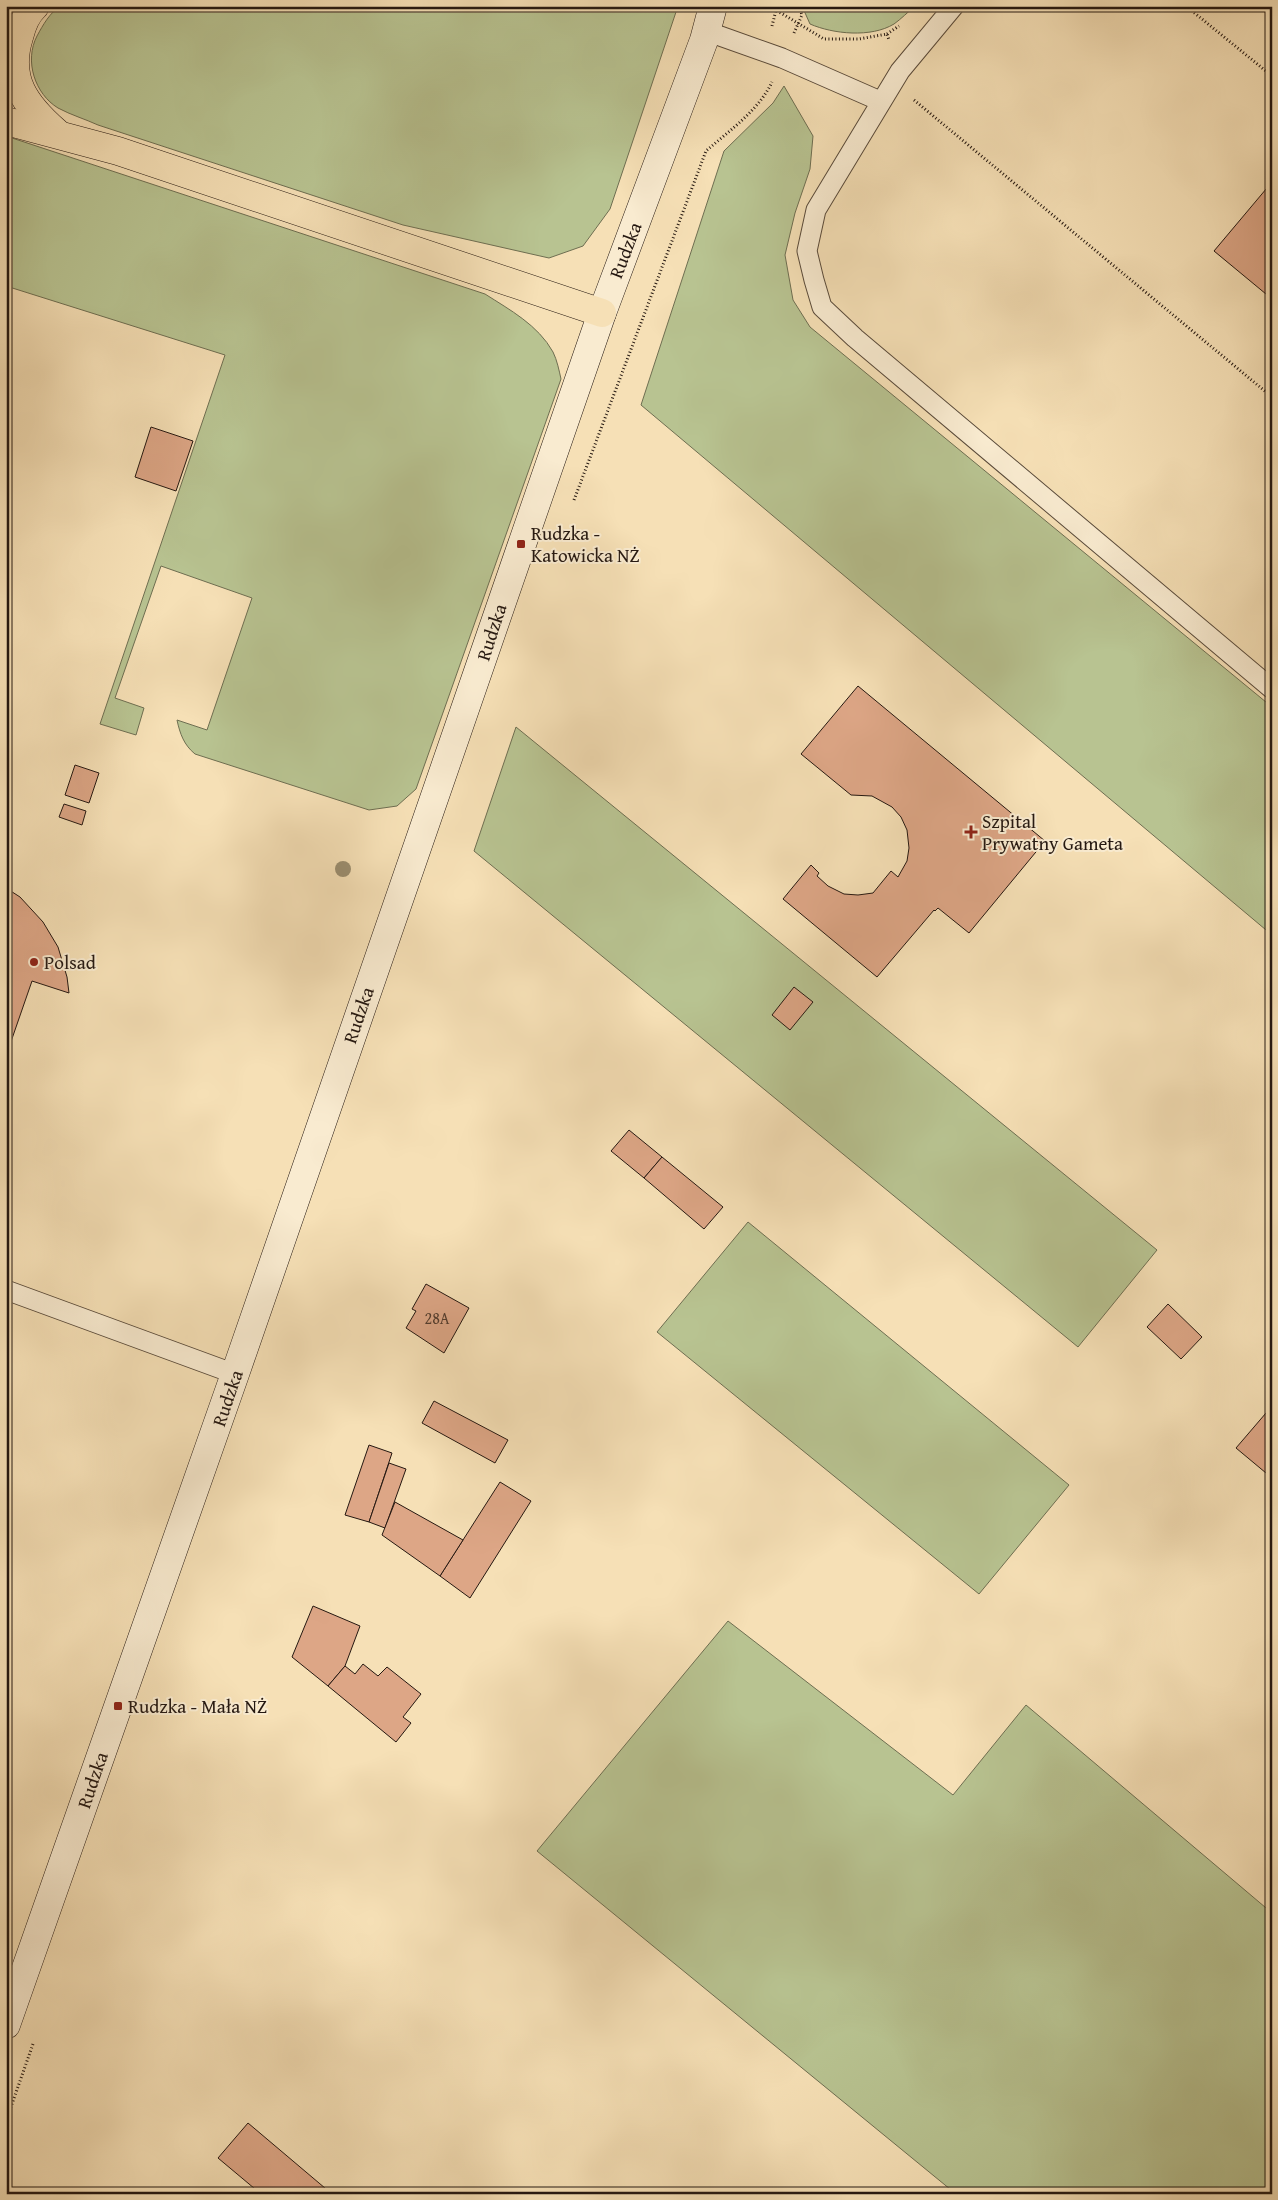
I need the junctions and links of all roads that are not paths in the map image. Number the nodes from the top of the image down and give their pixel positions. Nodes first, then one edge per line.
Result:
1 (35, 6) edge
2 (954, 6) edge
3 (710, 19) edge
4 (880, 102) junction
5 (6, 121) edge
6 (57, 133) junction
7 (602, 313) junction
8 (1272, 690) edge
9 (6, 1290) edge
10 (235, 1374) junction
11 (6, 2024) edge

1 - 6 main road
2 - 4 lane
3 - 4 lane
3 - 7 street, Rudzka
4 - 8 lane
5 - 6 main road
6 - 7 main road
7 - 10 street, Rudzka
9 - 10 lane
10 - 11 street, Rudzka

